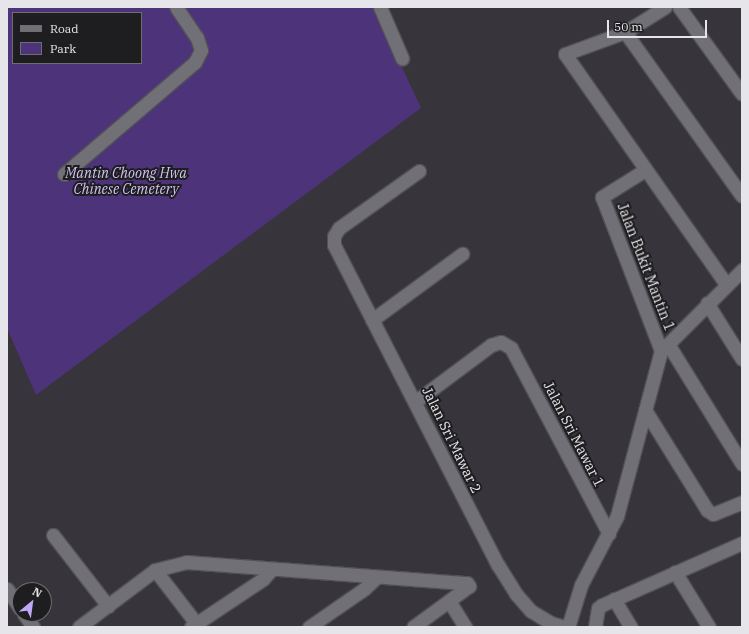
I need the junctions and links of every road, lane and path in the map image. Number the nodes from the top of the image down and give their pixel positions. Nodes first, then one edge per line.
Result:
1 (176, 7) edge
2 (380, 7) edge
3 (665, 7) edge
4 (679, 7) edge
5 (625, 32) junction
6 (402, 58) dead end
7 (742, 94) edge
8 (645, 170) junction
9 (419, 171) dead end
10 (64, 174) dead end
11 (742, 196) edge
12 (462, 254) dead end
13 (742, 270) edge
14 (726, 284) junction
15 (707, 303) junction
16 (372, 320) junction
17 (664, 347) junction
18 (742, 358) edge
19 (416, 402) junction
20 (645, 410) junction
21 (742, 464) edge
22 (742, 502) edge
23 (609, 534) junction
24 (53, 535) dead end
25 (740, 547) edge
26 (272, 569) junction
27 (155, 570) junction
28 (675, 572) junction
29 (376, 578) junction
30 (614, 599) junction
31 (449, 601) junction
32 (108, 606) junction
33 (195, 626) edge
34 (80, 627) edge
35 (309, 627) edge
36 (413, 627) edge
37 (465, 627) edge
38 (565, 627) edge
39 (568, 627) edge
40 (595, 627) edge
41 (631, 627) edge
42 (709, 627) edge

1 - 10 street
2 - 6 street
3 - 5 street
4 - 7 street
5 - 8 street
5 - 11 street
8 - 14 street
8 - 17 street, Jalan Bukit Mantin 1
9 - 16 street, Jalan Sri Mawar 2
12 - 16 street
13 - 14 street
14 - 15 street
15 - 17 street
15 - 18 street
16 - 19 street, Jalan Sri Mawar 2
17 - 20 street
17 - 21 street
19 - 23 street, Jalan Sri Mawar 1
19 - 38 street, Jalan Sri Mawar 2
20 - 22 street
20 - 23 street
23 - 39 street
24 - 32 street
25 - 28 street
26 - 27 street
26 - 29 street
26 - 33 street
27 - 32 street
27 - 33 street
28 - 30 street
28 - 42 street
29 - 31 street
29 - 35 street
30 - 40 street
30 - 41 street
31 - 36 street
31 - 37 street
32 - 34 street

